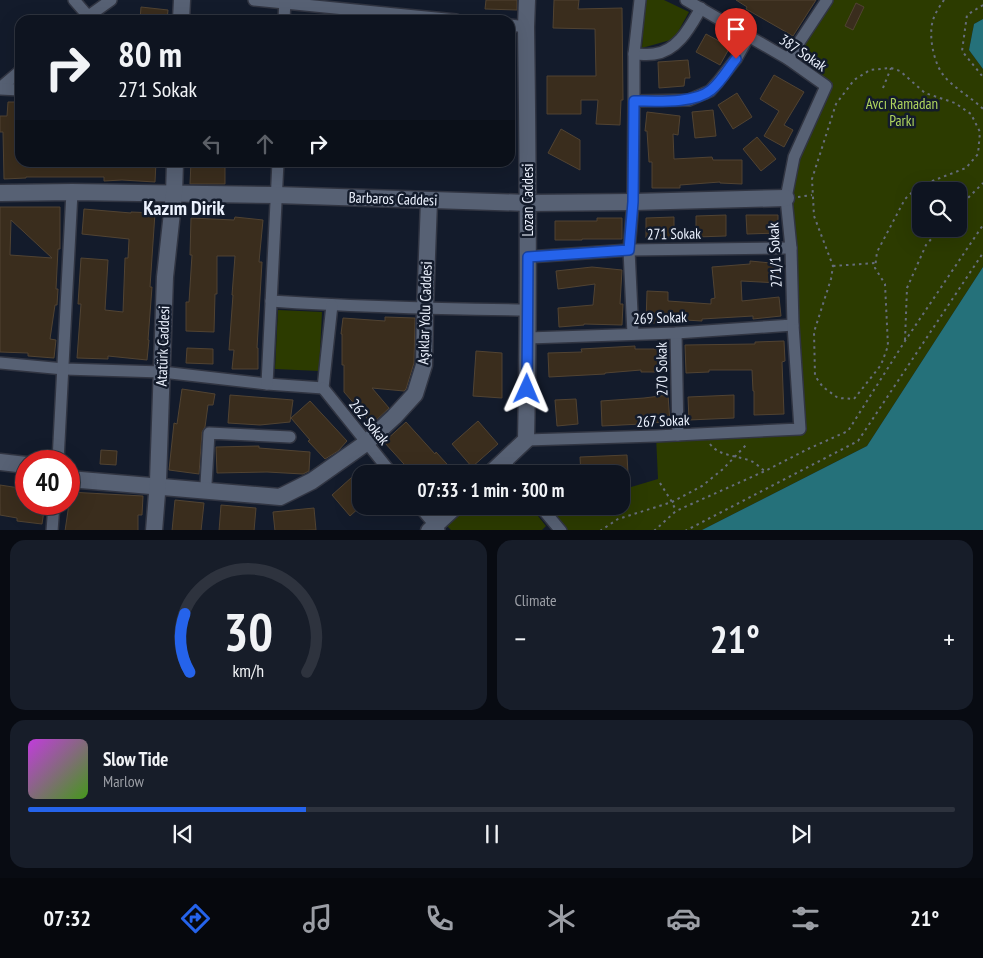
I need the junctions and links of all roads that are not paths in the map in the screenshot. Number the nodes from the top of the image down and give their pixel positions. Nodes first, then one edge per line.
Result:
1 (74, 0) edge
2 (111, 0) edge
3 (182, 0) edge
4 (254, 0) edge
5 (527, 0) edge
6 (640, 0) edge
7 (686, 0) edge
8 (827, 0) edge
9 (284, 2) edge
10 (701, 8) junction
11 (84, 15) edge
12 (90, 15) edge
13 (180, 15) edge
14 (284, 15) edge
15 (408, 15) edge
16 (518, 26) edge
17 (749, 36) junction
18 (634, 54) junction
19 (788, 59) junction
20 (15, 75) edge
21 (826, 86) joint
22 (0, 88) edge
23 (15, 90) edge
24 (634, 101) junction
25 (175, 167) edge
26 (278, 167) edge
27 (72, 192) junction
28 (0, 193) edge
29 (174, 194) junction
30 (276, 196) junction
31 (786, 198) junction
32 (429, 200) junction
33 (633, 202) junction
34 (528, 203) junction
35 (791, 248) junction
36 (629, 250) junction
37 (528, 257) junction
38 (271, 301) junction
39 (332, 306) junction
40 (425, 309) junction
41 (527, 310) junction
42 (793, 325) junction
43 (676, 333) junction
44 (633, 334) junction
45 (528, 338) junction
46 (0, 362) edge
47 (64, 369) junction
48 (162, 372) junction
49 (267, 384) junction
50 (323, 388) junction
51 (800, 429) joint
52 (678, 435) junction
53 (290, 437) dead end
54 (526, 440) junction
55 (366, 443) junction
56 (59, 450) edge
57 (0, 462) edge
58 (15, 464) edge
59 (384, 465) edge
60 (510, 465) edge
61 (0, 472) edge
62 (80, 473) edge
63 (15, 474) edge
64 (80, 480) edge
65 (158, 484) junction
66 (206, 484) junction
67 (298, 488) junction
68 (53, 515) edge
69 (425, 515) edge
70 (448, 515) edge
71 (548, 515) edge
72 (435, 529) edge
73 (52, 530) edge
74 (154, 530) edge
75 (561, 530) edge

1 - 11 street
2 - 12 street
3 - 13 street
4 - 9 street
5 - 16 street, Lozan Caddesi
6 - 18 street
7 - 10 street, 387 Sokak
8 - 19 street
9 - 14 street
9 - 15 street
10 - 17 street, 387 Sokak
10 - 18 street
16 - 34 street, Lozan Caddesi
17 - 19 street, 387 Sokak
17 - 24 street
18 - 24 street
19 - 21 street, 387 Sokak
20 - 22 street
21 - 31 street, 271/1 Sokak
22 - 23 street
24 - 33 street
25 - 29 street, Atatürk Caddesi
26 - 30 street
27 - 28 street, Barbaros Caddesi
27 - 29 street, Barbaros Caddesi
27 - 47 street
29 - 30 street, Barbaros Caddesi
29 - 48 street, Atatürk Caddesi
30 - 32 street, Barbaros Caddesi
30 - 38 street
31 - 33 street, Barbaros Caddesi
31 - 35 street, 271/1 Sokak
32 - 34 street, Barbaros Caddesi
32 - 40 street, Aşıklar Yolu Caddesi
33 - 34 street, Barbaros Caddesi
33 - 36 street
34 - 37 street, Lozan Caddesi
35 - 36 street, 271 Sokak
35 - 42 street, 271/1 Sokak
36 - 37 street, 271 Sokak
36 - 44 street
37 - 41 street, Lozan Caddesi
38 - 39 street
38 - 49 street
39 - 40 street
39 - 50 street
40 - 41 street
40 - 55 street, Aşıklar Yolu Caddesi
41 - 45 street, Lozan Caddesi
42 - 43 street, 269 Sokak
42 - 51 street, 271/1 Sokak
43 - 44 street, 269 Sokak
43 - 52 street, 270 Sokak
44 - 45 street, 269 Sokak
45 - 54 street, Lozan Caddesi
46 - 47 street
47 - 48 street
47 - 56 street
48 - 49 street
48 - 65 street, Atatürk Caddesi
49 - 50 street
50 - 55 street, 262 Sokak
51 - 52 street, 267 Sokak
52 - 54 street, 267 Sokak
53 - 66 street
54 - 60 street
55 - 59 street, 262 Sokak
55 - 67 street, Aşıklar Yolu Caddesi
57 - 58 street
61 - 63 street
62 - 65 street, Aşıklar Yolu Caddesi
64 - 65 street, Aşıklar Yolu Caddesi
65 - 66 street, Aşıklar Yolu Caddesi
65 - 67 street, Aşıklar Yolu Caddesi
65 - 74 street, Atatürk Caddesi
66 - 67 street, Aşıklar Yolu Caddesi
68 - 73 street
69 - 72 street
70 - 72 street
71 - 75 street

